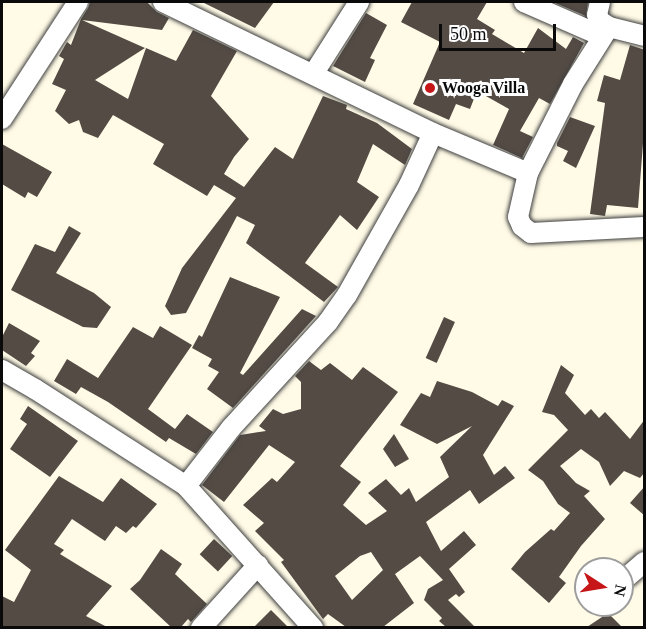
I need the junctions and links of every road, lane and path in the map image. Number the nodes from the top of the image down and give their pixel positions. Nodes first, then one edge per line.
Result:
1 (78, 2) edge
2 (163, 2) edge
3 (359, 2) edge
4 (524, 2) edge
5 (600, 2) edge
6 (605, 31) junction
7 (645, 36) edge
8 (314, 73) junction
9 (2, 119) edge
10 (433, 133) junction
11 (528, 173) junction
12 (645, 227) edge
13 (2, 370) edge
14 (186, 486) junction
15 (258, 564) junction
16 (201, 627) edge
17 (314, 627) edge

1 - 9 street
2 - 8 street
3 - 8 street
4 - 6 street
5 - 6 street
6 - 7 street
6 - 11 street
8 - 10 street
10 - 11 street
10 - 14 street
11 - 12 street
13 - 14 street
14 - 15 street
15 - 16 street
15 - 17 street

